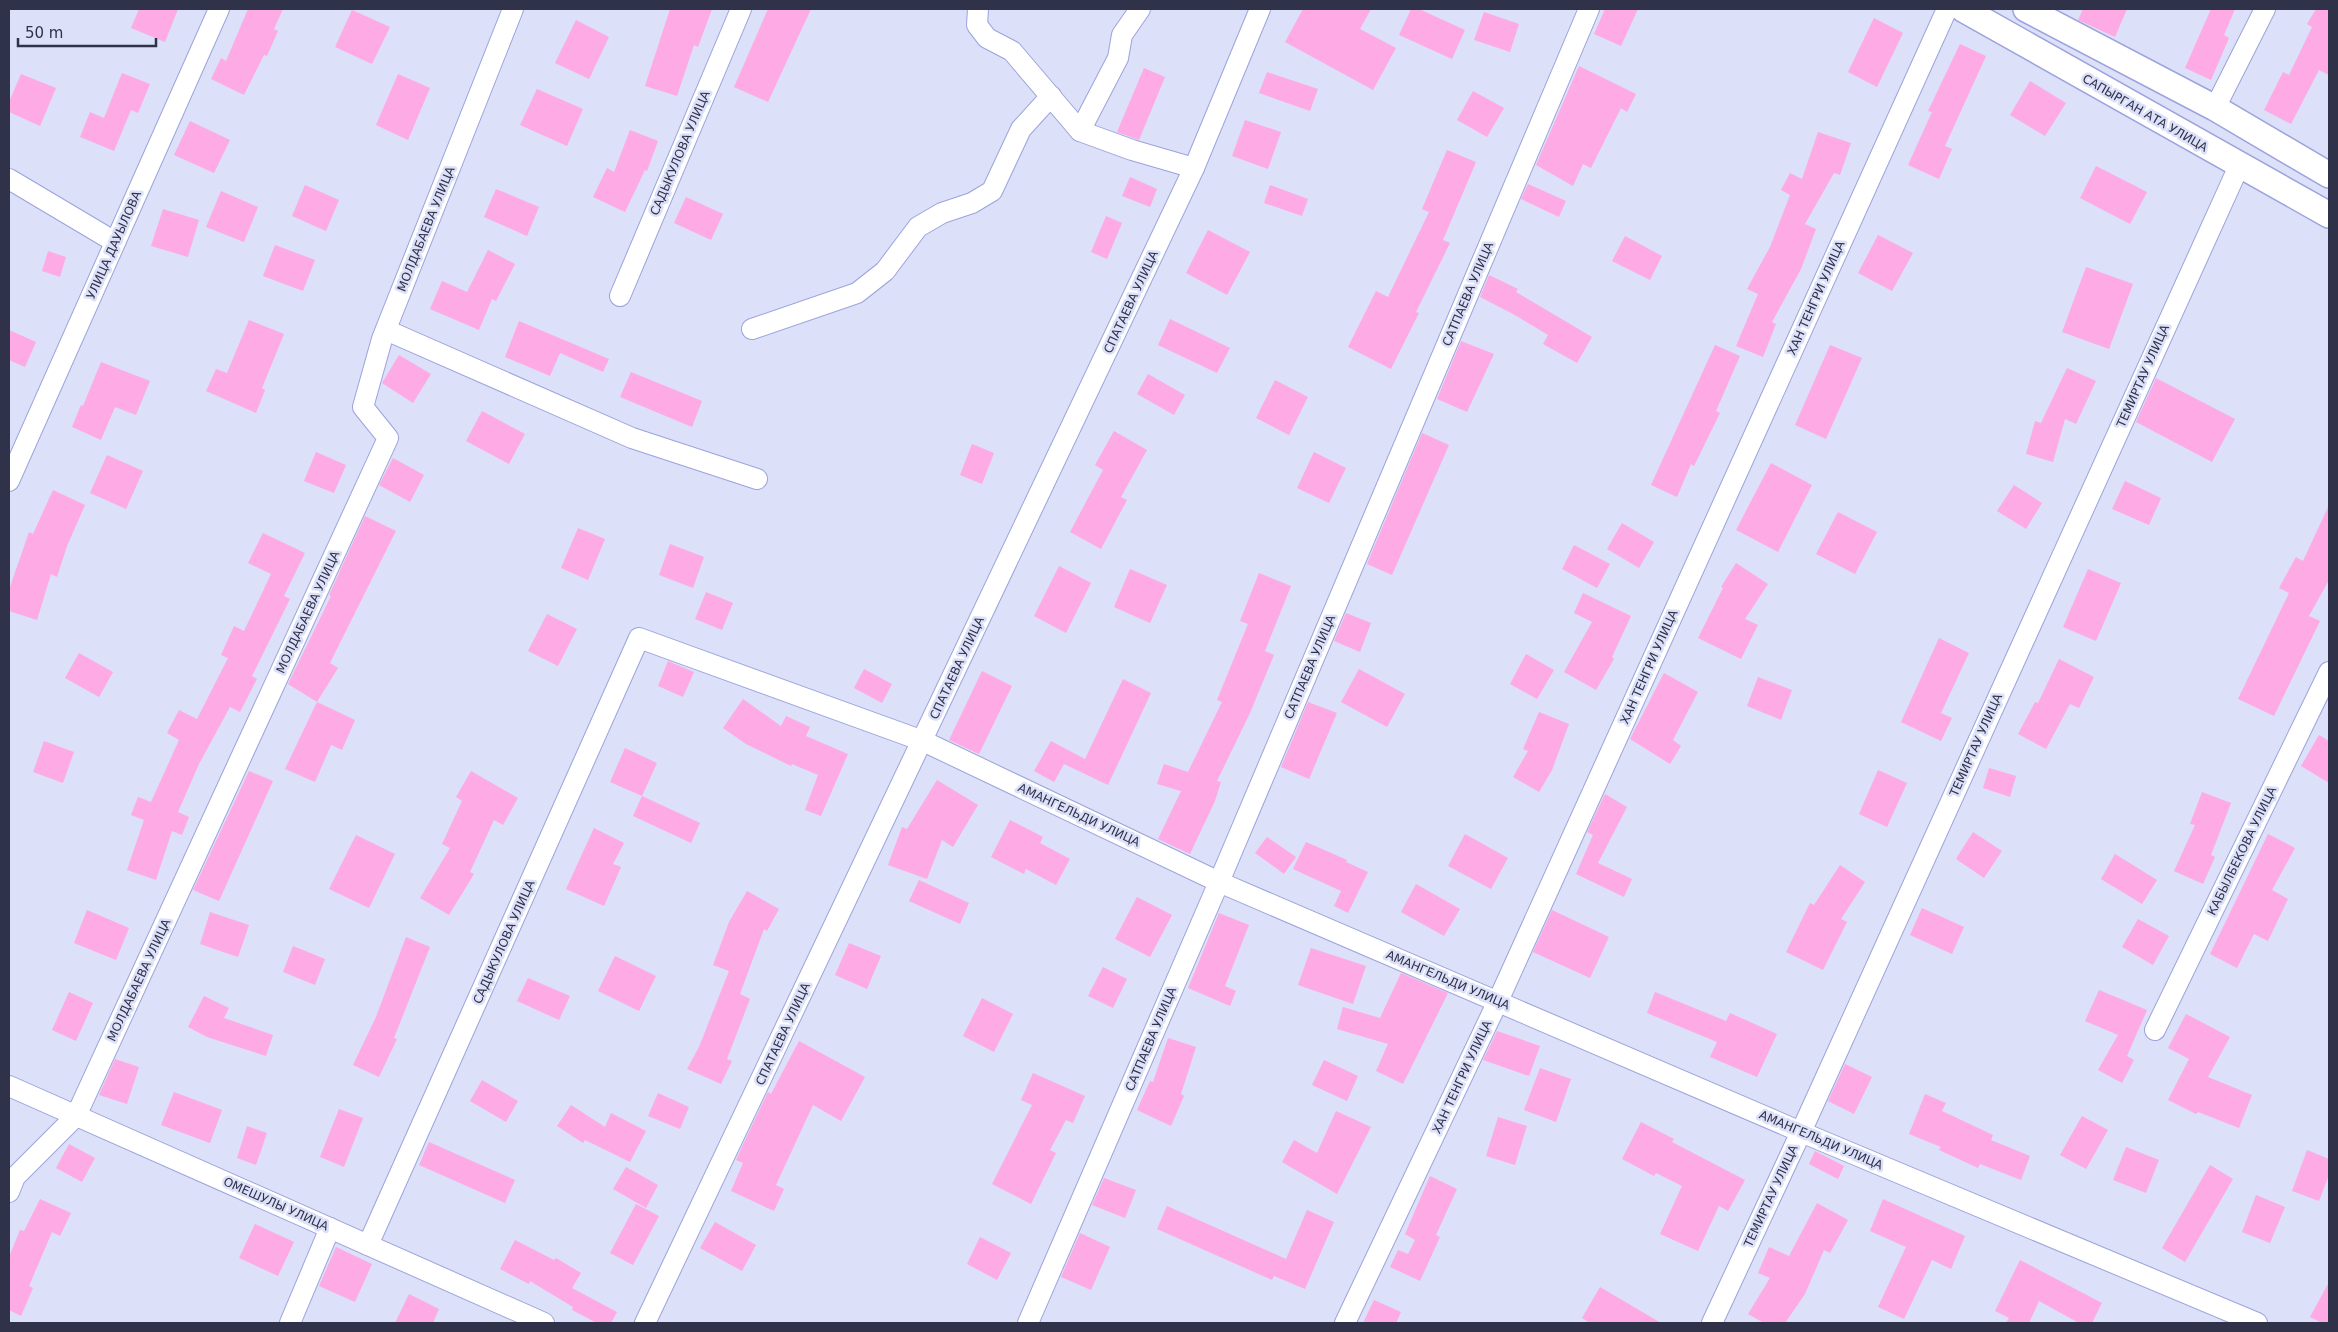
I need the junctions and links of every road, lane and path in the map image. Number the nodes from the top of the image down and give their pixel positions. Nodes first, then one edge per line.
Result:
1 (218, 9) edge
2 (514, 9) edge
3 (741, 9) edge
4 (978, 9) edge
5 (1140, 9) edge
6 (1260, 9) edge
7 (1588, 9) edge
8 (1947, 9) edge
9 (1962, 9) edge
10 (2026, 9) edge
11 (2265, 9) edge
12 (1051, 96) junction
13 (2215, 108) junction
14 (1080, 130) junction
15 (2239, 166) junction
16 (1194, 168) junction
17 (2329, 176) edge
18 (9, 178) edge
19 (2329, 215) edge
20 (115, 242) junction
21 (620, 296) dead end
22 (752, 328) dead end
23 (386, 330) junction
24 (757, 480) dead end
25 (9, 482) edge
26 (639, 638) joint
27 (2329, 672) edge
28 (923, 741) junction
29 (1219, 882) junction
30 (1498, 1001) junction
31 (2154, 1030) dead end
32 (9, 1086) edge
33 (76, 1116) junction
34 (1801, 1132) junction
35 (9, 1192) edge
36 (330, 1228) junction
37 (368, 1245) junction
38 (290, 1323) edge
39 (544, 1323) edge
40 (645, 1323) edge
41 (1028, 1323) edge
42 (1345, 1323) edge
43 (1712, 1323) edge
44 (2258, 1323) edge

1 - 20 street, УЛИЦА ДАУЫЛОВА
2 - 23 street, МОЛДАБАЕВА УЛИЦА
3 - 21 street, САДЫКУЛОВА УЛИЦА
4 - 12 street
5 - 14 street
6 - 16 street, СПАТАЕВА УЛИЦА
7 - 29 street, САТПАЕВА УЛИЦА
8 - 30 street, ХАН ТЕНГРИ УЛИЦА
9 - 15 main road, САПЫРГАН АТА УЛИЦА
10 - 13 main road
11 - 13 street
12 - 14 street
12 - 22 street
13 - 17 main road
14 - 16 street
15 - 19 main road, САПЫРГАН АТА УЛИЦА
15 - 34 street, ТЕМИРТАУ УЛИЦА
16 - 28 street, СПАТАЕВА УЛИЦА
18 - 20 street
20 - 25 street, УЛИЦА ДАУЫЛОВА
23 - 24 street
23 - 33 street, МОЛДАБАЕВА УЛИЦА
26 - 28 street, АМАНГЕЛЬДИ УЛИЦА
26 - 37 street, САДЫКУЛОВА УЛИЦА
27 - 31 street, КАБЫЛБЕКОВА УЛИЦА
28 - 29 street, АМАНГЕЛЬДИ УЛИЦА
28 - 40 street, СПАТАЕВА УЛИЦА
29 - 30 street, АМАНГЕЛЬДИ УЛИЦА
29 - 41 street, САТПАЕВА УЛИЦА
30 - 34 street, АМАНГЕЛЬДИ УЛИЦА
30 - 42 street, ХАН ТЕНГРИ УЛИЦА
32 - 33 street, ОМЕШУЛЫ УЛИЦА
33 - 35 street, МОЛДАБАЕВА УЛИЦА
33 - 36 street, ОМЕШУЛЫ УЛИЦА
34 - 43 street, ТЕМИРТАУ УЛИЦА
34 - 44 street, АМАНГЕЛЬДИ УЛИЦА
36 - 37 street, ОМЕШУЛЫ УЛИЦА
36 - 38 street
37 - 39 street, ОМЕШУЛЫ УЛИЦА

